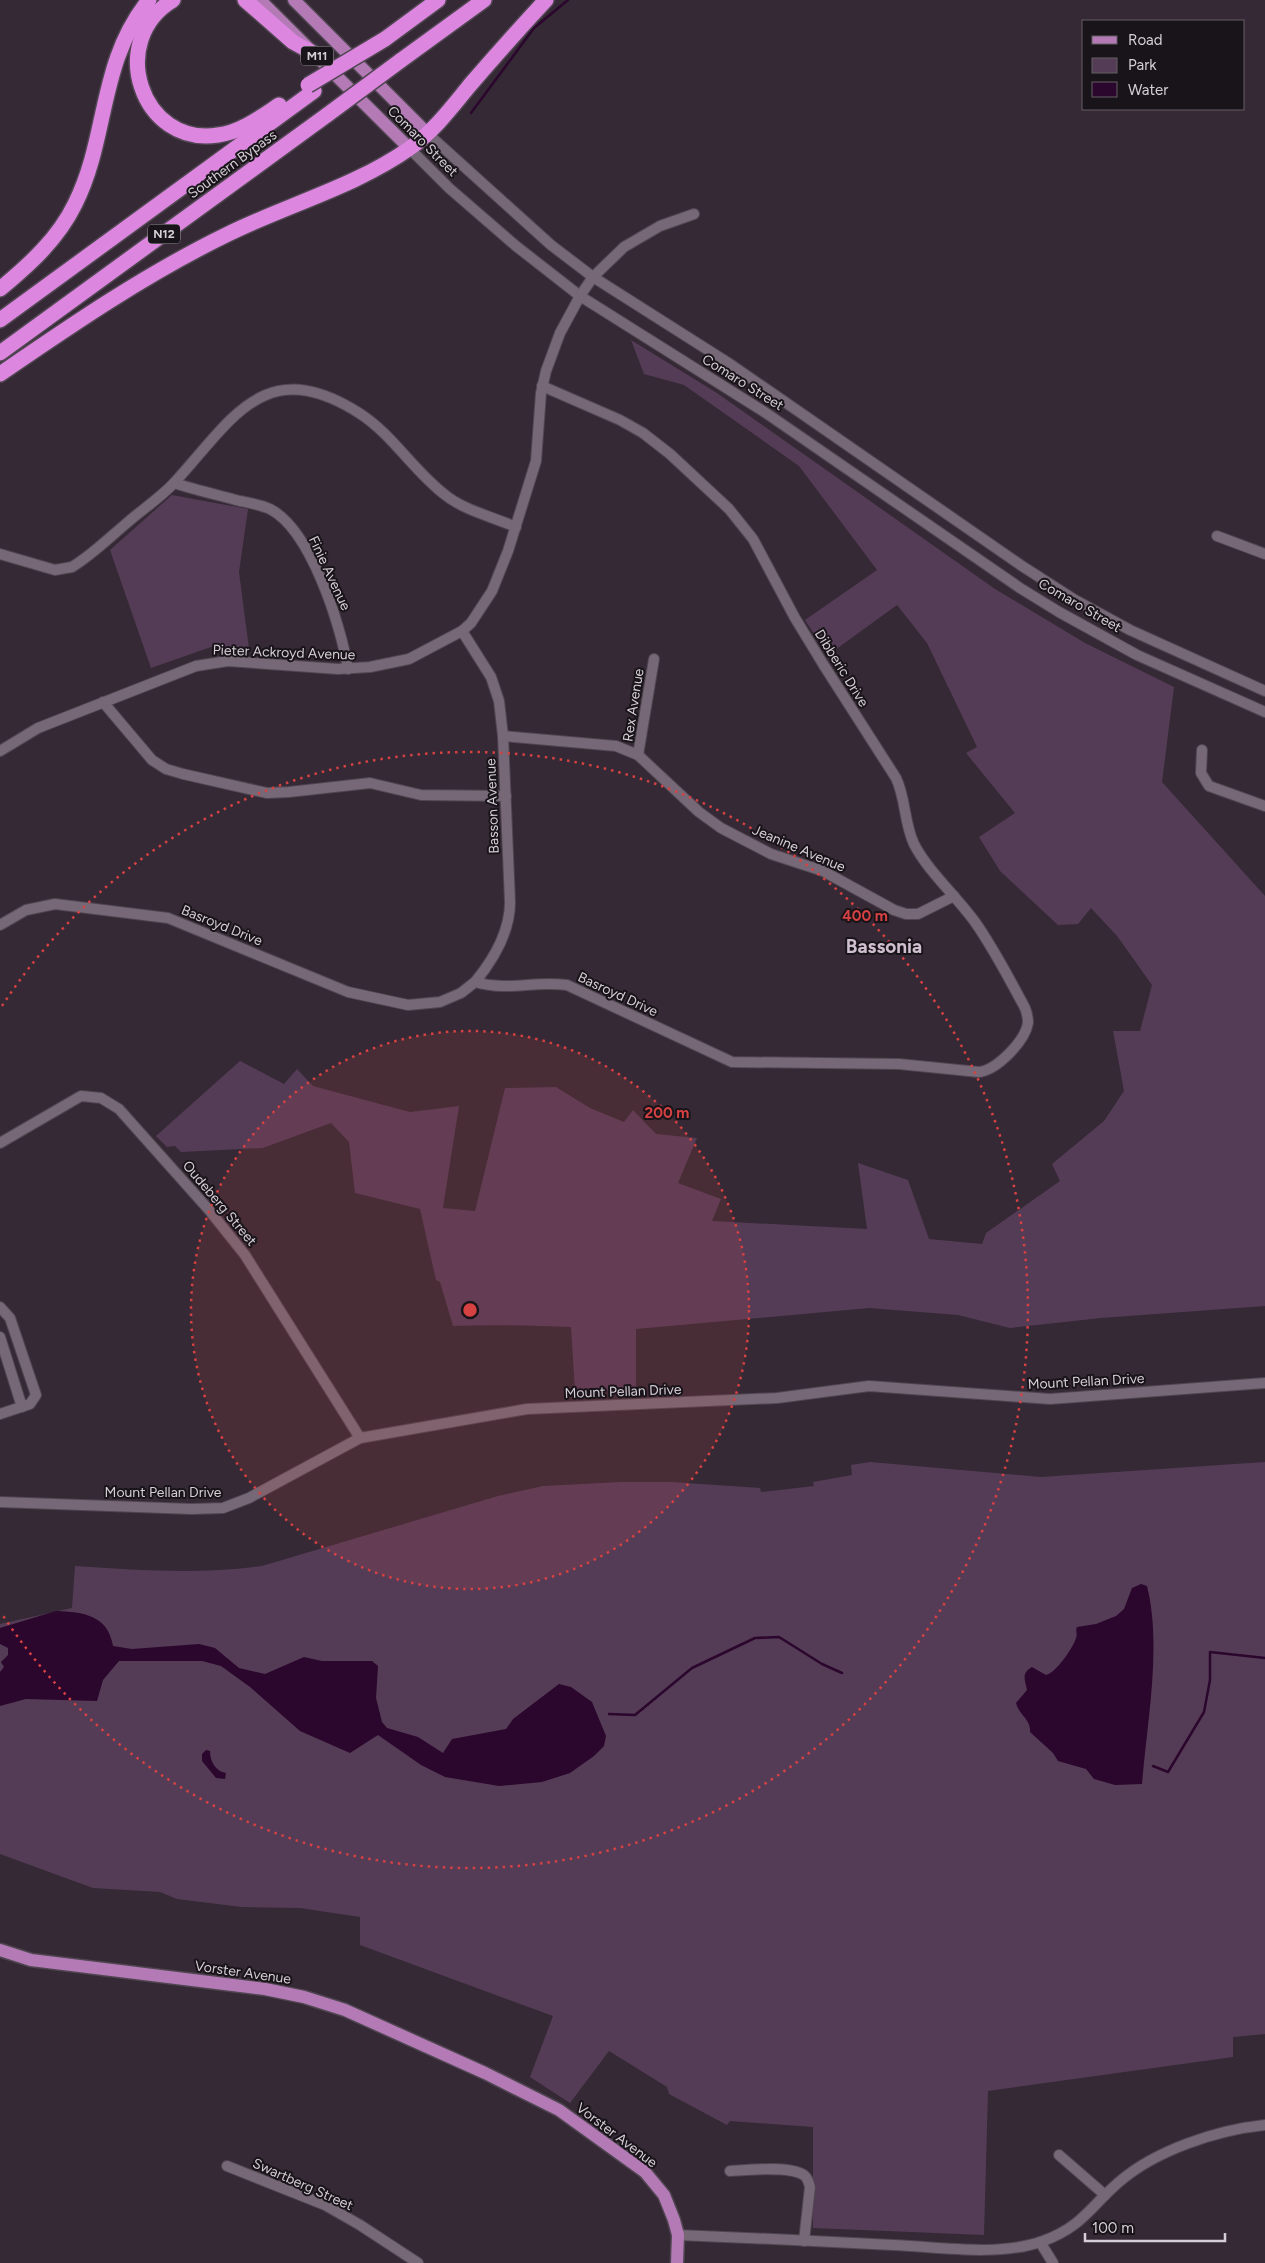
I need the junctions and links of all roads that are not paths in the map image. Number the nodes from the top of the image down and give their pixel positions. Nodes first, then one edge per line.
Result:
1 (148, 0) edge
2 (173, 0) edge
3 (245, 0) edge
4 (260, 0) edge
5 (294, 0) edge
6 (438, 0) edge
7 (484, 0) edge
8 (546, 0) edge
9 (313, 53) junction
10 (311, 88) junction
11 (428, 134) junction
12 (409, 148) junction
13 (694, 214) dead end
14 (592, 277) junction
15 (0, 289) edge
16 (580, 296) junction
17 (0, 320) edge
18 (0, 354) edge
19 (0, 374) edge
20 (542, 386) junction
21 (174, 483) junction
22 (516, 527) junction
23 (1217, 536) dead end
24 (0, 554) edge
25 (1265, 554) edge
26 (462, 631) junction
27 (654, 659) dead end
28 (348, 669) junction
29 (1265, 691) edge
30 (103, 702) junction
31 (1265, 712) edge
32 (503, 736) junction
33 (1202, 750) dead end
34 (0, 751) edge
35 (638, 755) junction
36 (506, 796) junction
37 (1265, 806) edge
38 (954, 896) junction
39 (0, 924) edge
40 (476, 982) junction
41 (1021, 1037) joint
42 (0, 1144) edge
43 (0, 1307) edge
44 (0, 1337) edge
45 (1265, 1382) edge
46 (22, 1407) junction
47 (0, 1414) edge
48 (360, 1438) junction
49 (0, 1502) edge
50 (0, 1950) edge
51 (1265, 2125) edge
52 (1059, 2154) dead end
53 (227, 2166) dead end
54 (730, 2171) dead end
55 (1105, 2195) junction
56 (678, 2235) junction
57 (804, 2241) junction
58 (1040, 2242) junction
59 (418, 2263) edge
60 (677, 2263) edge
61 (1053, 2263) edge

1 - 15 highway
2 - 10 highway
3 - 9 highway
4 - 9 main road, Comaro Street / M11
5 - 11 main road, Comaro Street / M11
6 - 10 highway, Southern Bypass / N12, bridge
7 - 18 highway, Southern Bypass / N12, bridge
8 - 11 highway
9 - 12 main road, Comaro Street / M11
10 - 17 highway, Southern Bypass / N12
11 - 12 highway
11 - 14 street, Comaro Street / M11
12 - 16 street, Comaro Street / M11
12 - 19 highway
13 - 14 street, Pieter Ackroyd Avenue
14 - 16 street, Pieter Ackroyd Avenue
14 - 29 street, Comaro Street / M11
16 - 20 street, Pieter Ackroyd Avenue
16 - 31 street, Comaro Street / M11
20 - 22 street, Pieter Ackroyd Avenue
20 - 38 street, Dibberic Drive
21 - 22 street
21 - 24 street
21 - 28 street, Finie Avenue
22 - 26 street, Pieter Ackroyd Avenue
23 - 25 street
26 - 28 street, Pieter Ackroyd Avenue
26 - 32 street, Basson Avenue
27 - 35 street, Rex Avenue
28 - 30 street, Pieter Ackroyd Avenue
30 - 34 street, Pieter Ackroyd Avenue
30 - 36 street
32 - 35 street, Jeanine Avenue
32 - 36 street, Basson Avenue
33 - 37 street
35 - 38 street, Jeanine Avenue
36 - 40 street, Basson Avenue
38 - 41 street, Dibberic Drive
39 - 40 street, Basroyd Drive
40 - 41 street, Basroyd Drive
42 - 48 street, Oudeberg Street
43 - 46 street
44 - 46 street
45 - 48 street, Mount Pellan Drive
46 - 47 street
48 - 49 street, Mount Pellan Drive
50 - 56 main road, Vorster Avenue
51 - 55 street
52 - 55 street
53 - 59 street, Swartberg Street
54 - 57 street
55 - 58 street
56 - 57 street
56 - 60 main road
57 - 58 street
58 - 61 street

